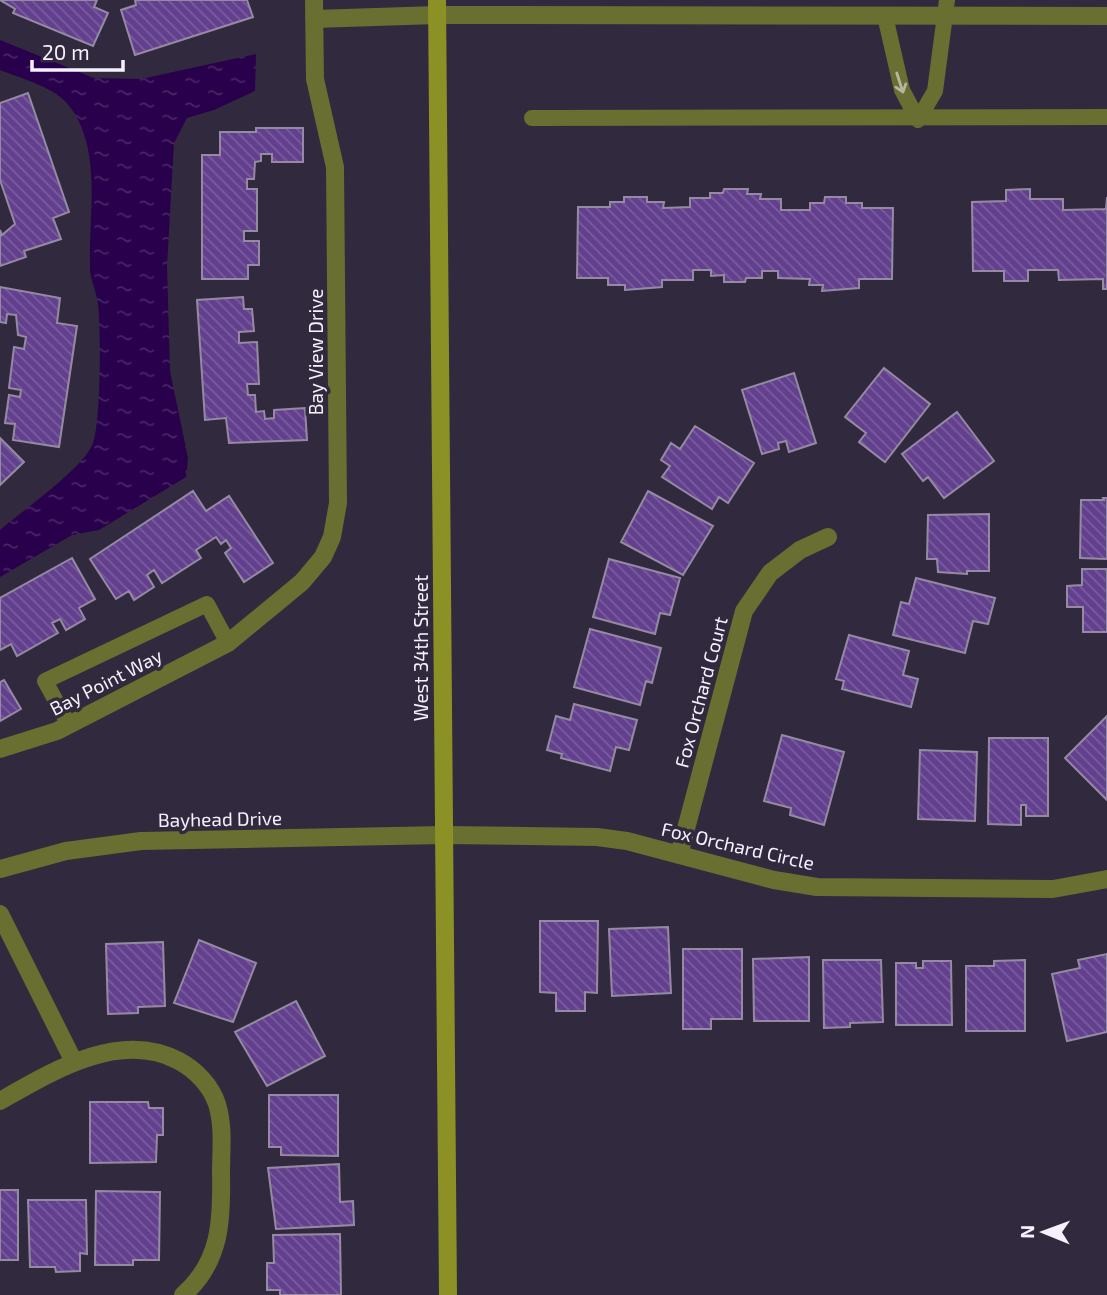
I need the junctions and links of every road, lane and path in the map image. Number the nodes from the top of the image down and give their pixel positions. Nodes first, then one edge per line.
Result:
1 (314, 0) edge
2 (437, 7) edge
3 (947, 8) edge
4 (885, 16) junction
5 (1107, 16) edge
6 (314, 19) junction
7 (1107, 117) edge
8 (532, 118) dead end
9 (918, 120) junction
10 (828, 537) dead end
11 (228, 643) junction
12 (69, 724) junction
13 (0, 749) edge
14 (443, 835) junction
15 (679, 855) junction
16 (0, 869) edge
17 (1107, 879) edge
18 (0, 914) edge
19 (74, 1062) junction
20 (0, 1101) edge
21 (183, 1295) edge
22 (448, 1295) edge

1 - 6 street, Bay View Drive
2 - 4 street
2 - 6 street
2 - 14 street, West 34th Street
3 - 4 street
3 - 5 street
3 - 9 lane
4 -> 9 lane
6 - 11 street, Bay View Drive
7 - 9 lane
8 - 9 lane
10 - 15 street, Fox Orchard Court
11 - 12 street, Bay Point Way
11 - 12 lane
12 - 13 street, Bay Point Way
14 - 15 street, Fox Orchard Circle
14 - 16 street, Bayhead Drive
14 - 22 street, West 34th Street
15 - 17 street, Fox Orchard Circle
18 - 19 street
19 - 20 street
19 - 21 street

